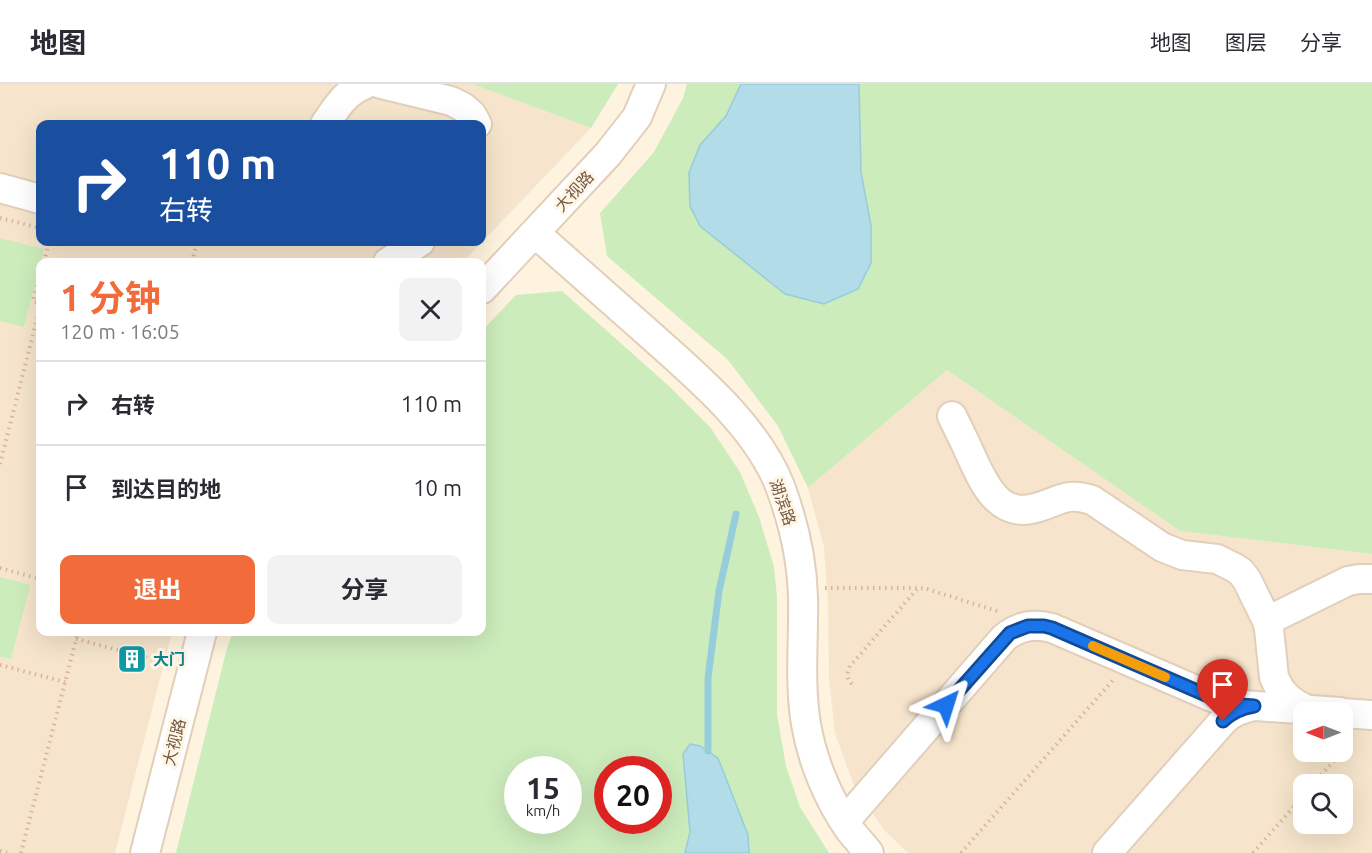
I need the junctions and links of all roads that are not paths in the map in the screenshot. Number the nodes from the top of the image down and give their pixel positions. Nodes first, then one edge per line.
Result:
1 (366, 84) edge
2 (381, 84) edge
3 (651, 84) edge
4 (328, 120) edge
5 (475, 120) edge
6 (0, 188) edge
7 (36, 198) edge
8 (535, 233) junction
9 (414, 246) edge
10 (394, 258) edge
11 (486, 284) edge
12 (952, 416) dead end
13 (1372, 579) edge
14 (1267, 621) junction
15 (201, 636) edge
16 (1183, 685) junction
17 (1293, 702) edge
18 (1254, 706) junction
19 (1293, 709) edge
20 (1353, 714) edge
21 (1372, 715) edge
22 (1196, 751) junction
23 (844, 821) junction
24 (146, 853) edge
25 (870, 853) edge
26 (1107, 853) edge

1 - 4 street
2 - 5 street
3 - 8 street, 大视路
6 - 7 street
8 - 11 street, 大视路
8 - 23 street, 湖滨路
9 - 10 street
12 - 14 street
13 - 14 street
14 - 17 street
15 - 24 street, 大视路
16 - 18 street
16 - 22 street
16 - 23 street
18 - 19 street
18 - 22 street
20 - 21 street
22 - 26 street
23 - 25 street, 湖滨路

